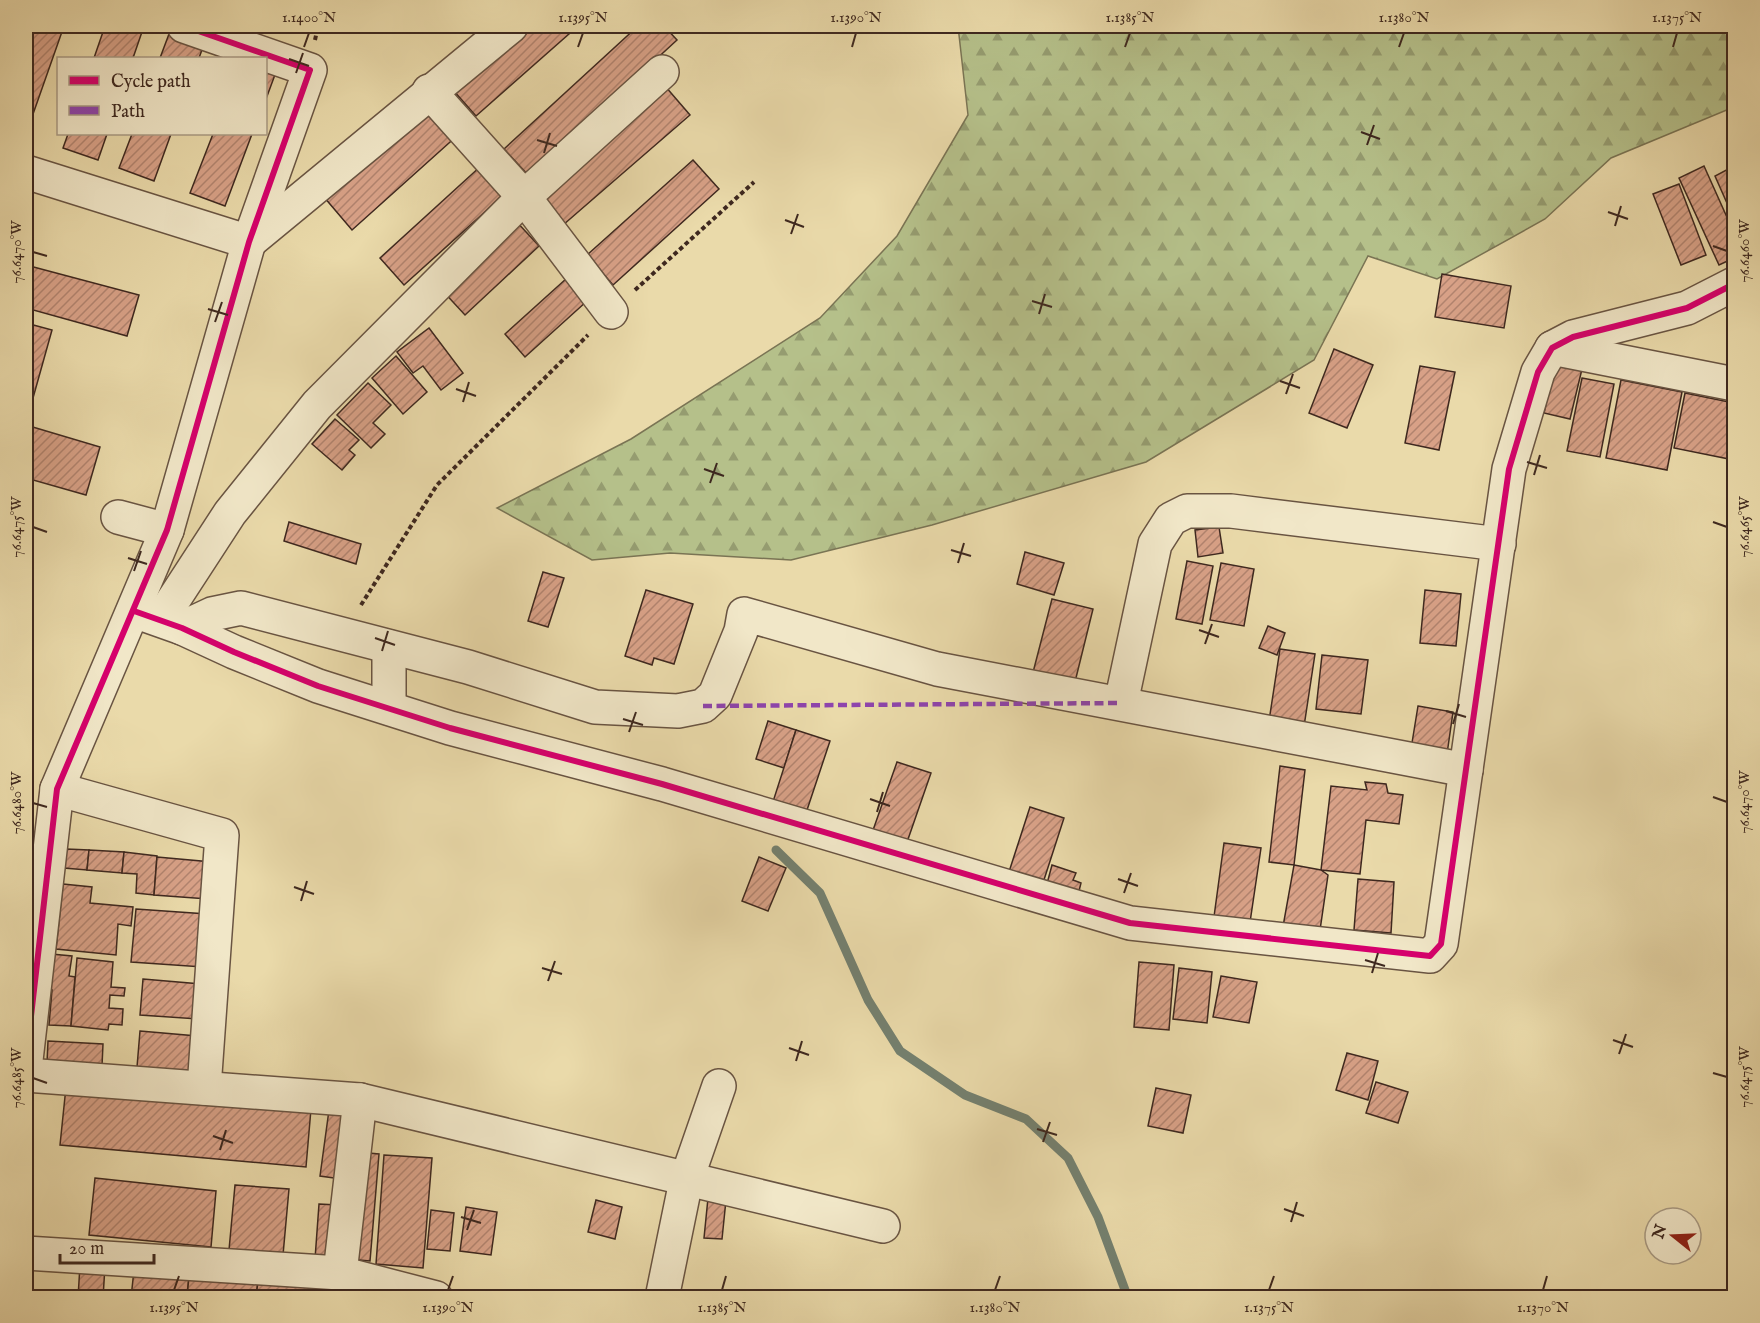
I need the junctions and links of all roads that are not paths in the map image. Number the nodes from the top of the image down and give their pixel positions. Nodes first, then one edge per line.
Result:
1 (184, 26) edge
2 (511, 26) edge
3 (662, 72) dead end
4 (429, 91) junction
5 (26, 172) edge
6 (524, 197) junction
7 (249, 242) junction
8 (1734, 284) edge
9 (612, 312) road end
10 (1552, 348) junction
11 (1734, 384) edge
12 (118, 517) dead end
13 (167, 530) junction
14 (1499, 544) junction
15 (159, 619) junction
16 (389, 647) junction
17 (1121, 703) junction
18 (389, 708) junction
19 (1466, 770) junction
20 (57, 789) junction
21 (29, 999) edge
22 (26, 1060) edge
23 (26, 1075) edge
24 (719, 1086) dead end
25 (204, 1088) junction
26 (360, 1100) junction
27 (686, 1180) junction
28 (883, 1226) dead end
29 (26, 1253) edge
30 (339, 1273) junction
31 (436, 1298) edge
32 (662, 1298) edge

1 - 7 street
2 - 4 street
3 - 6 street
4 - 6 street
4 - 7 street
5 - 7 street
6 - 9 street
6 - 15 street
7 - 13 street
8 - 10 street
10 - 11 street
10 - 14 street
12 - 13 street
13 - 15 street
14 - 17 street
14 - 19 street
15 - 16 street
15 - 18 street
15 - 20 street
16 - 17 street
16 - 18 street
17 - 19 street
18 - 19 street
20 - 21 street
20 - 25 street
21 - 22 street
23 - 25 street
24 - 27 street
25 - 26 street
26 - 27 street
26 - 30 street
27 - 28 street
27 - 32 street
29 - 30 street
30 - 31 street

